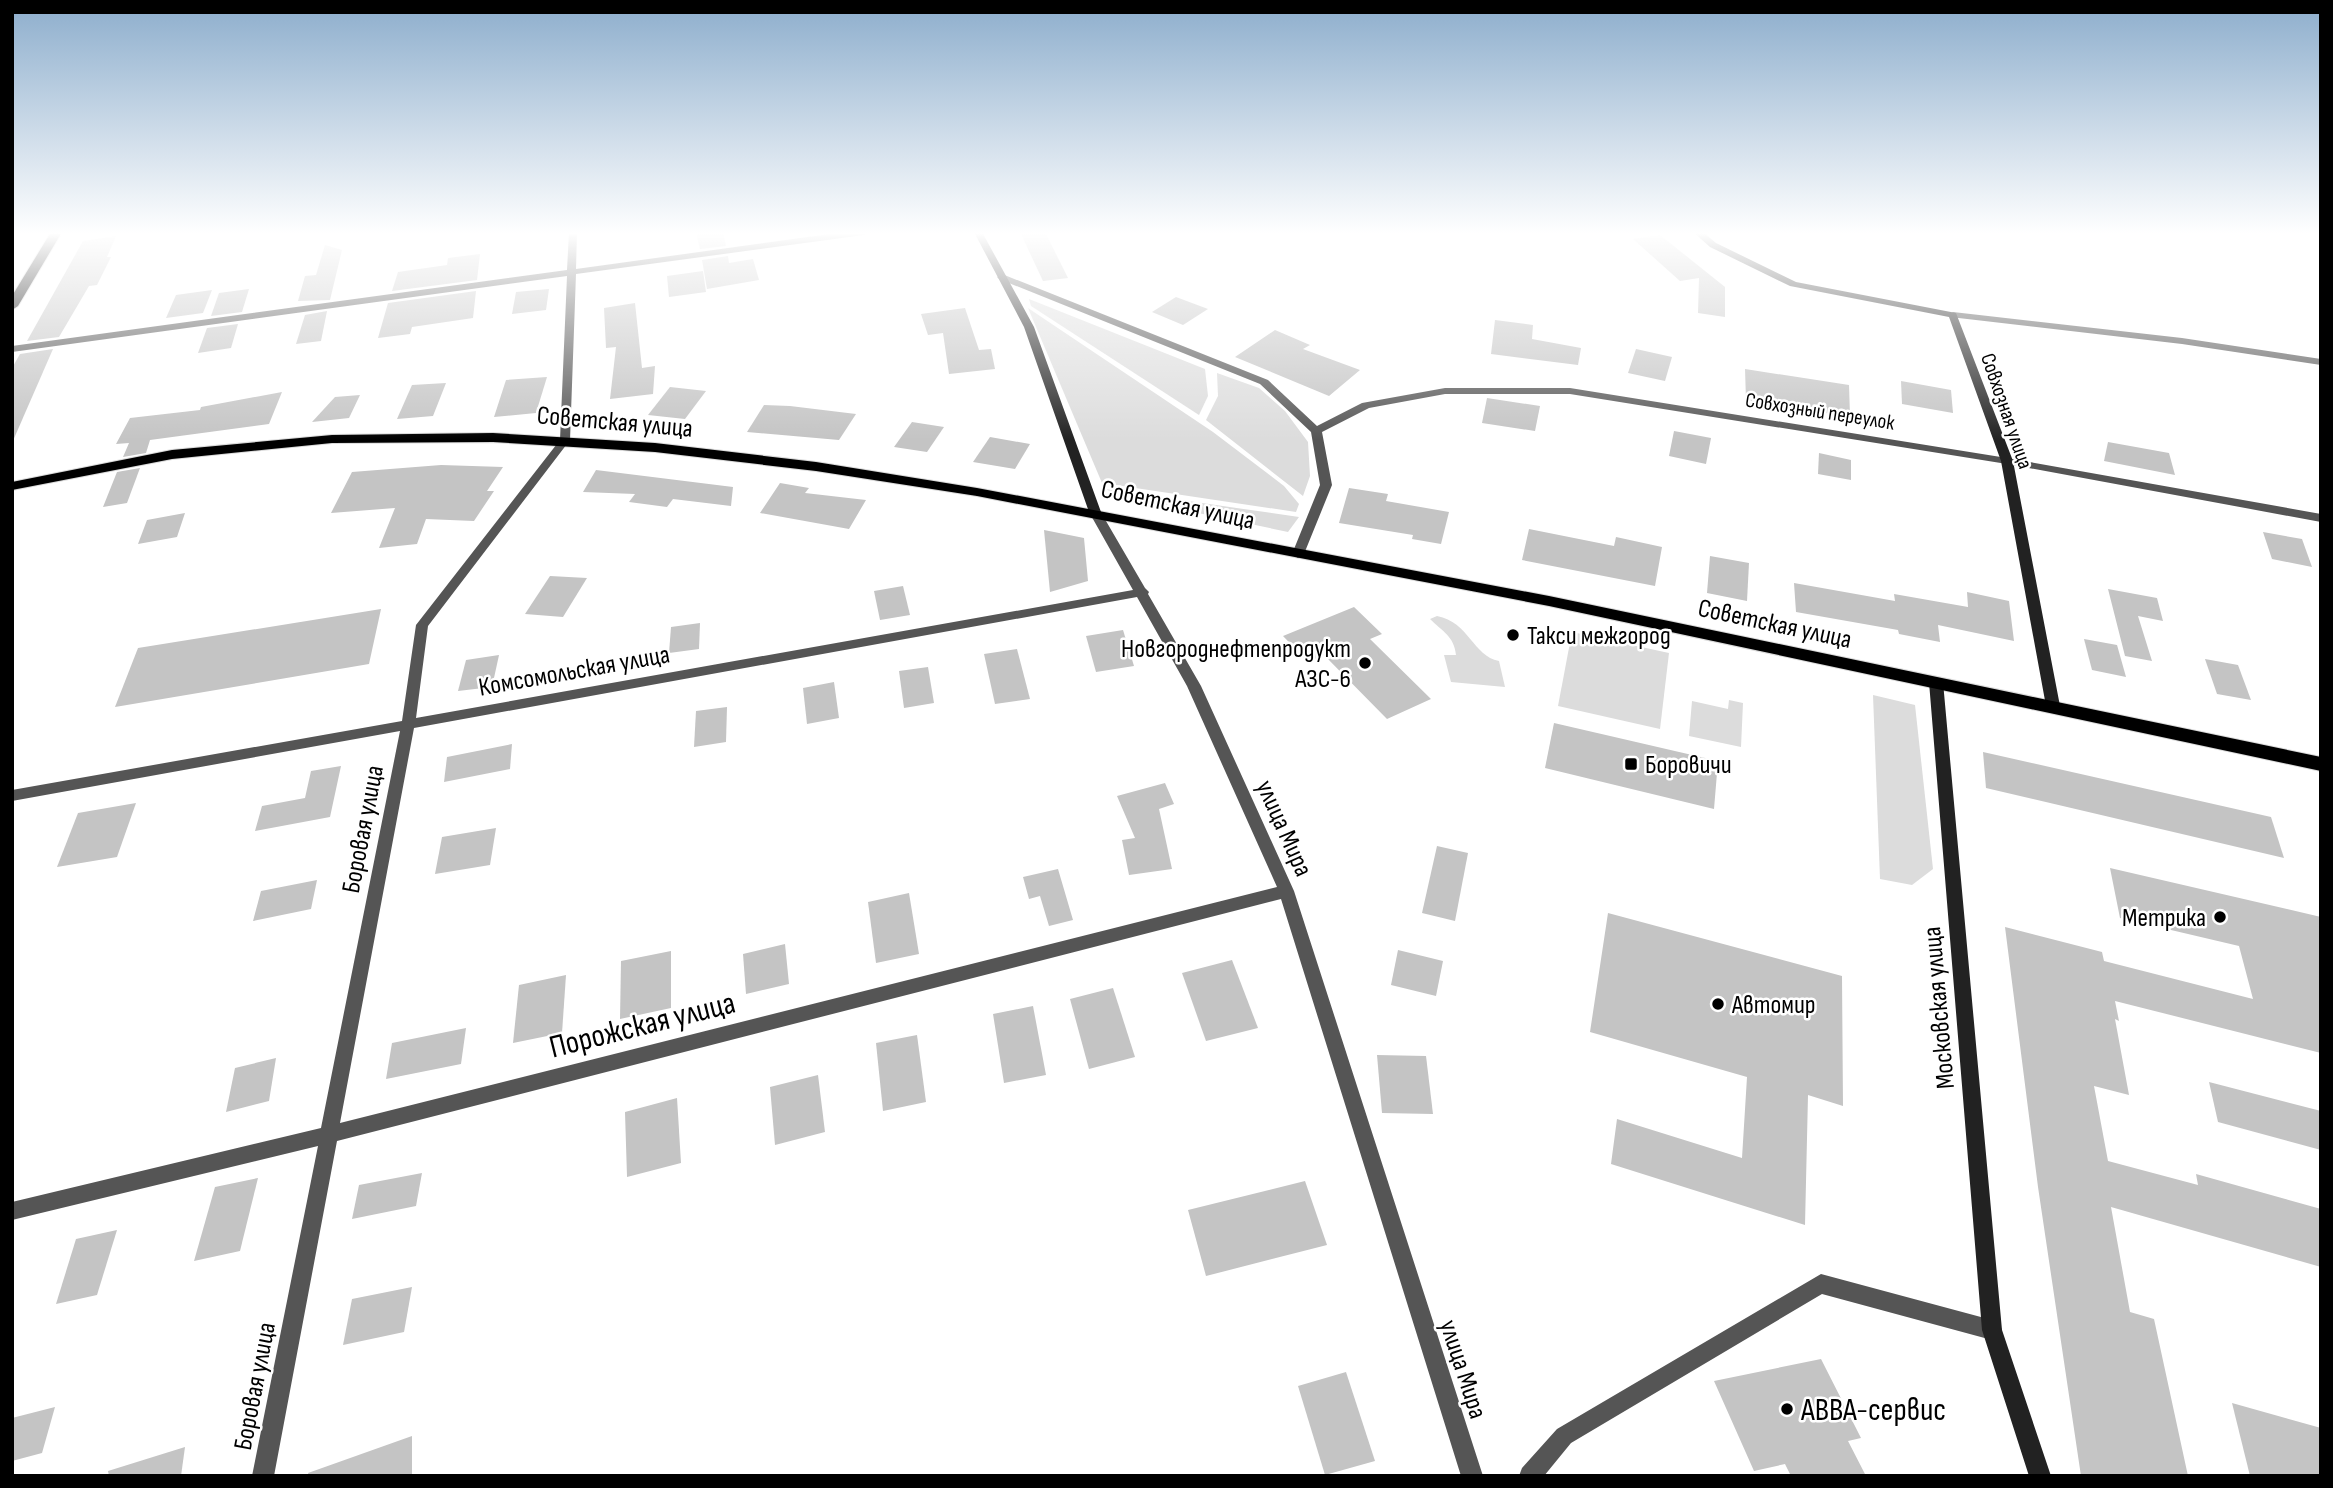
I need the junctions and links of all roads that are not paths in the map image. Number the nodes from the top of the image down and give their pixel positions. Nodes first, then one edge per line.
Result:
1 (367, 301) edge
2 (571, 301) edge
3 (1015, 301) edge
4 (1061, 301) edge
5 (1883, 301) edge
6 (1953, 315) junction
7 (12, 349) edge
8 (2321, 362) edge
9 (1316, 431) junction
10 (565, 440) junction
11 (2007, 461) junction
12 (12, 486) edge
13 (1095, 512) junction
14 (2321, 518) edge
15 (1298, 554) junction
16 (1143, 592) junction
17 (1936, 681) junction
18 (2053, 706) junction
19 (408, 724) junction
20 (2321, 764) edge
21 (12, 796) edge
22 (1286, 891) junction
23 (327, 1135) junction
24 (12, 1211) edge
25 (1992, 1330) junction
26 (262, 1476) edge
27 (1472, 1476) edge
28 (1530, 1476) edge
29 (2040, 1476) edge

1 - 7 street
2 - 10 street
3 - 13 main road, улица Мира
4 - 9 street
5 - 6 main road
6 - 8 street
6 - 11 main road, Совхозная улица
9 - 11 street, Совхозный переулок
9 - 15 street
10 - 12 main road, Советская улица
10 - 13 main road, Советская улица
10 - 19 street, Боровая улица
11 - 14 street, Совхозный переулок
11 - 18 main road, Совхозная улица
13 - 15 main road, Советская улица
13 - 16 street, улица Мира
15 - 17 main road, Советская улица
16 - 19 street, Комсомольская улица
16 - 22 street, улица Мира
17 - 18 main road, Советская улица
17 - 25 main road, Московская улица
18 - 20 main road, Советская улица
19 - 21 street, Комсомольская улица
19 - 23 street, Боровая улица
22 - 23 street, Порожская улица
22 - 27 street, улица Мира
23 - 24 street, Порожская улица
23 - 26 street, Боровая улица
25 - 28 street
25 - 29 main road, Московская улица

